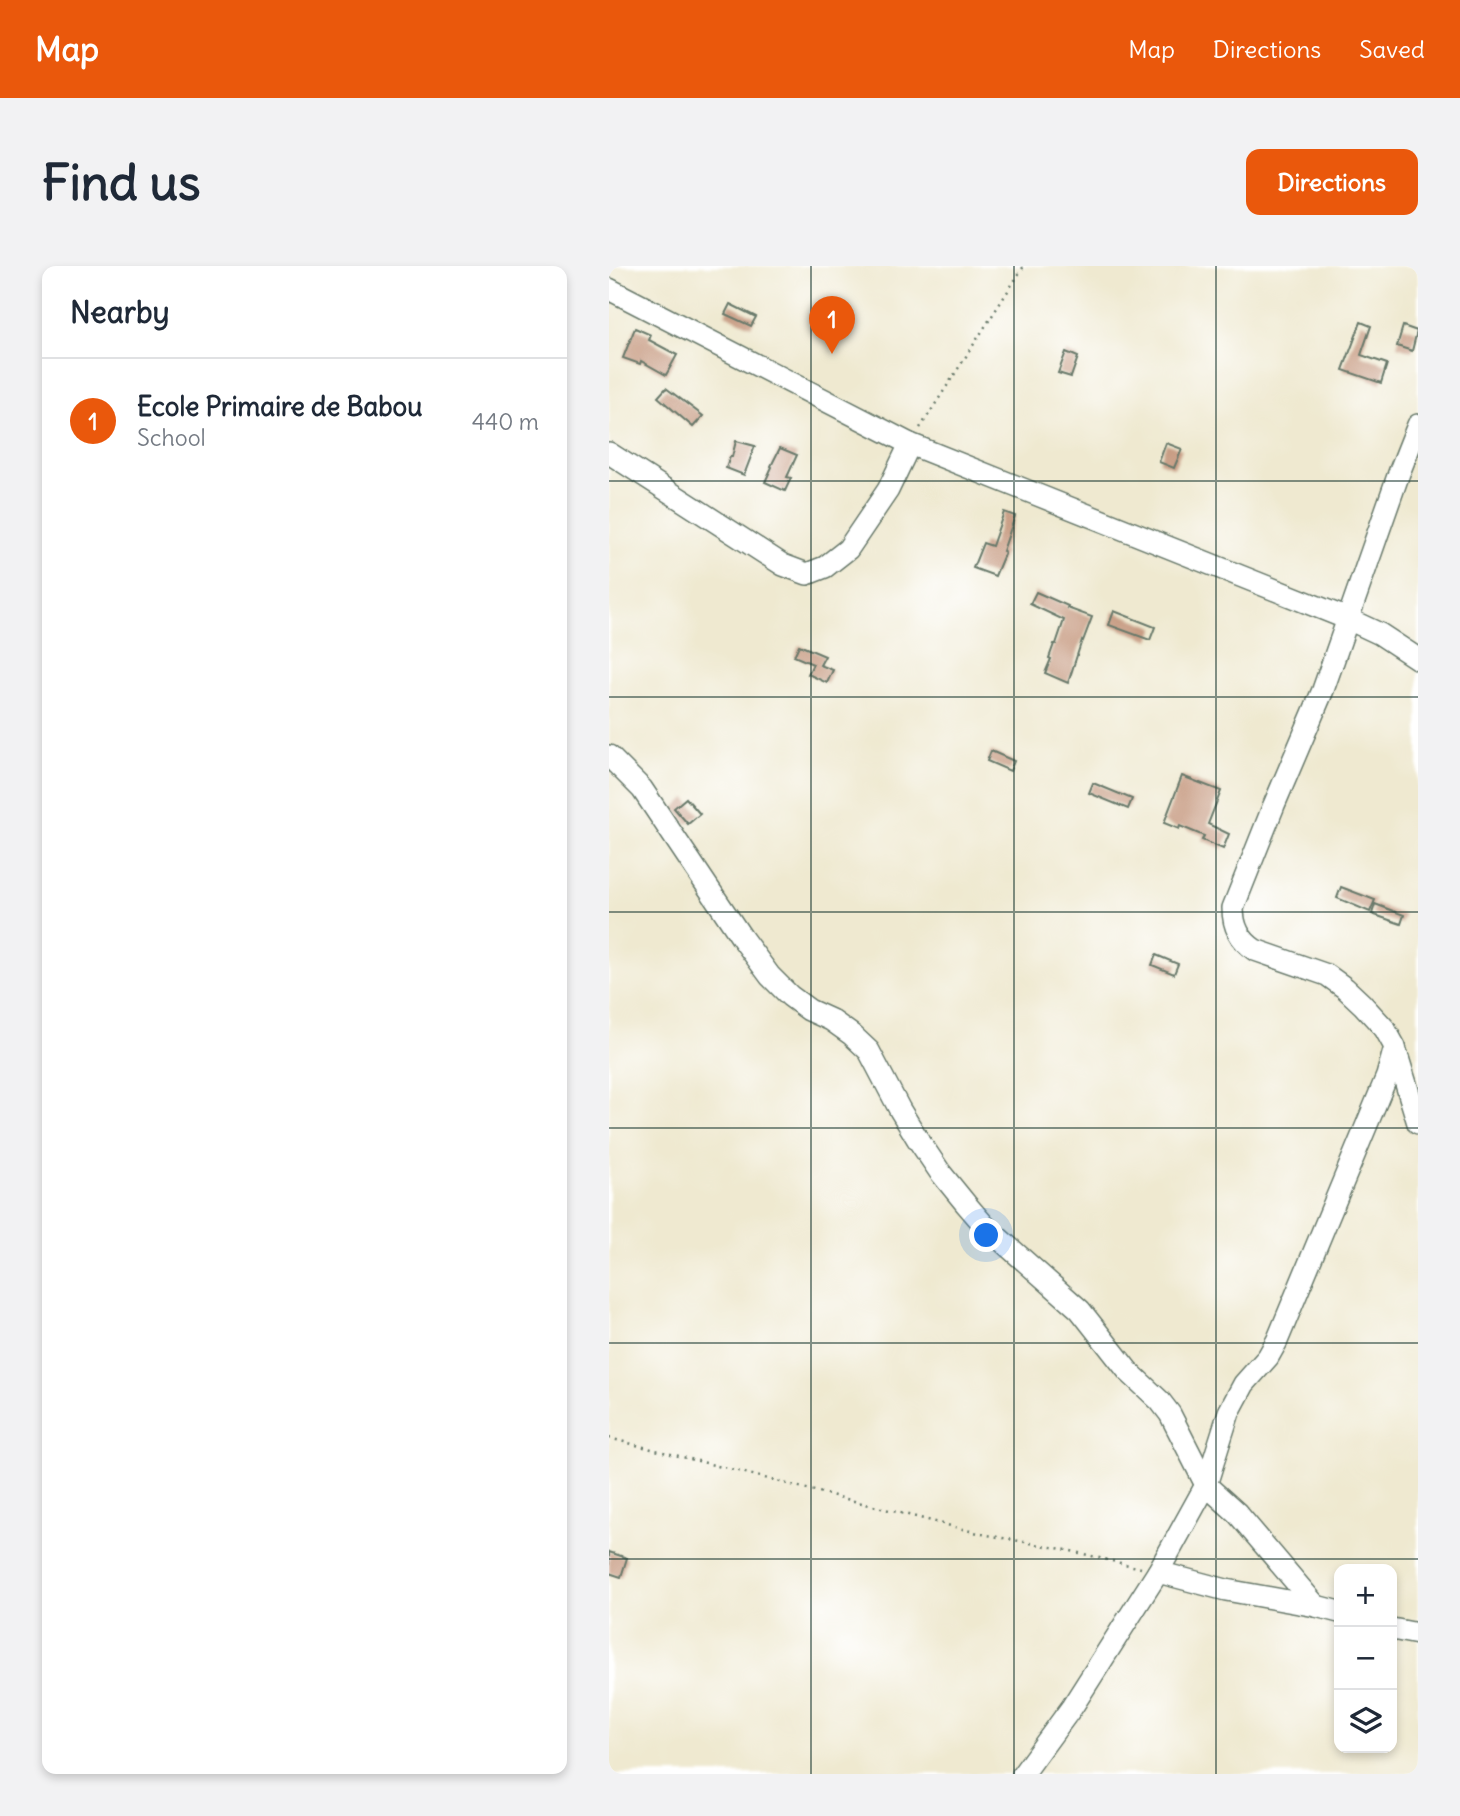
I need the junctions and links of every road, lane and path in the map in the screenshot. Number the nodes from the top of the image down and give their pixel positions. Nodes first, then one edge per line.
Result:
1 (1024, 266) edge
2 (609, 289) edge
3 (1418, 425) edge
4 (910, 444) junction
5 (609, 453) edge
6 (1347, 619) junction
7 (1418, 659) edge
8 (609, 756) edge
9 (1395, 1047) junction
10 (1418, 1123) edge
11 (609, 1438) edge
12 (1206, 1485) junction
13 (1158, 1572) junction
14 (1316, 1606) junction
15 (1334, 1611) edge
16 (1397, 1630) edge
17 (1418, 1634) edge
18 (1023, 1774) edge

1 - 4 path
2 - 4 street
3 - 6 street
4 - 5 street
4 - 6 street
6 - 7 street
6 - 9 street
8 - 12 street
9 - 10 street
9 - 12 street
11 - 13 path
12 - 13 street
12 - 14 street
13 - 14 street
13 - 18 street
14 - 15 street
16 - 17 street

